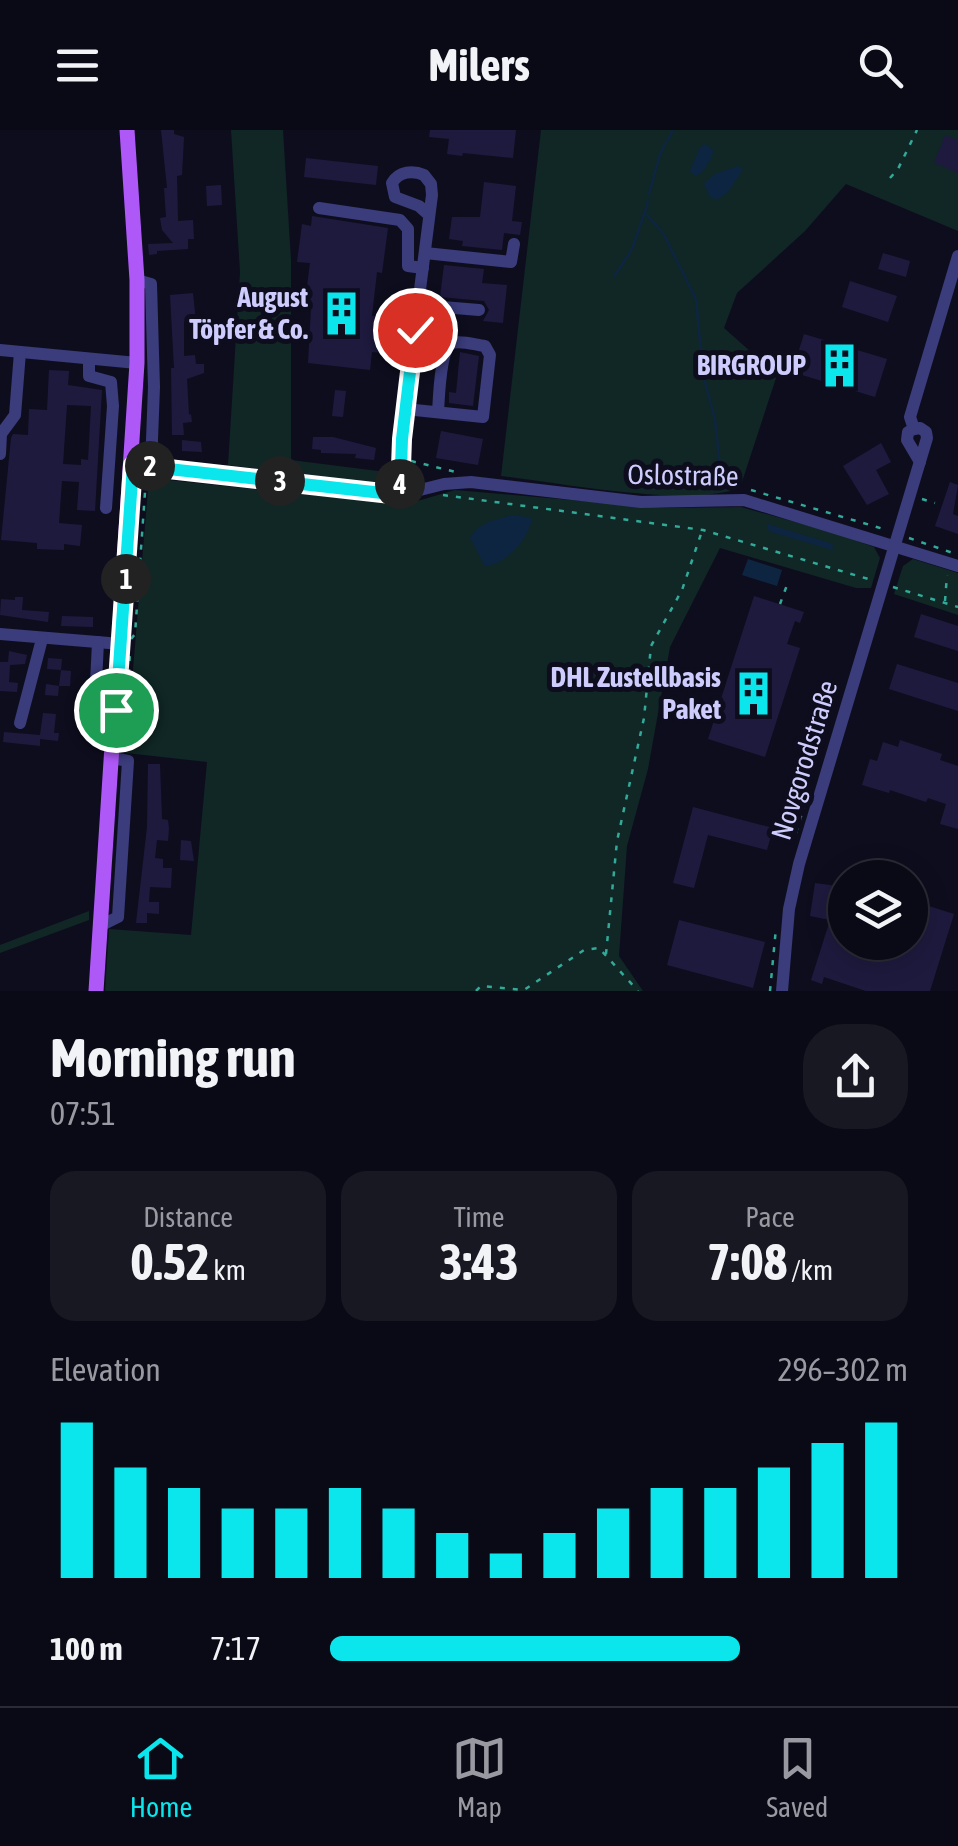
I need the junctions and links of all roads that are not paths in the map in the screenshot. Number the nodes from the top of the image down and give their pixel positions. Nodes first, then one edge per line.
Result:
1 (126, 130) edge
2 (319, 208) dead end
3 (429, 215) dead end
4 (514, 244) dead end
5 (958, 256) edge
6 (424, 260) junction
7 (137, 280) junction
8 (419, 302) junction
9 (479, 310) dead end
10 (0, 350) edge
11 (20, 352) junction
12 (89, 358) junction
13 (138, 363) junction
14 (405, 409) junction
15 (438, 412) junction
16 (0, 454) edge
17 (133, 465) junction
18 (152, 469) junction
19 (400, 495) junction
20 (106, 508) dead end
21 (895, 548) junction
22 (958, 566) edge
23 (0, 634) edge
24 (42, 639) junction
25 (98, 642) junction
26 (126, 650) junction
27 (121, 712) junction
28 (20, 723) dead end
29 (96, 991) edge
30 (782, 991) edge

1 - 7 main road
2 - 6 street
3 - 6 street
4 - 6 street
5 - 21 street, Novgorodstraße
6 - 8 street
7 - 13 main road
7 - 18 street
8 - 9 street
8 - 14 street
10 - 11 street
11 - 12 street
11 - 16 street
12 - 13 street
12 - 20 street
13 - 17 main road
14 - 15 street
14 - 19 street
15 - 15 street
17 - 18 street, Oslostraße
17 - 26 main road
18 - 19 street, Oslostraße
19 - 21 street, Oslostraße
21 - 22 street, Oslostraße
21 - 30 street, Novgorodstraße
23 - 24 street
24 - 25 street
24 - 28 street
25 - 26 street
25 - 27 street
26 - 27 main road
27 - 29 main road

